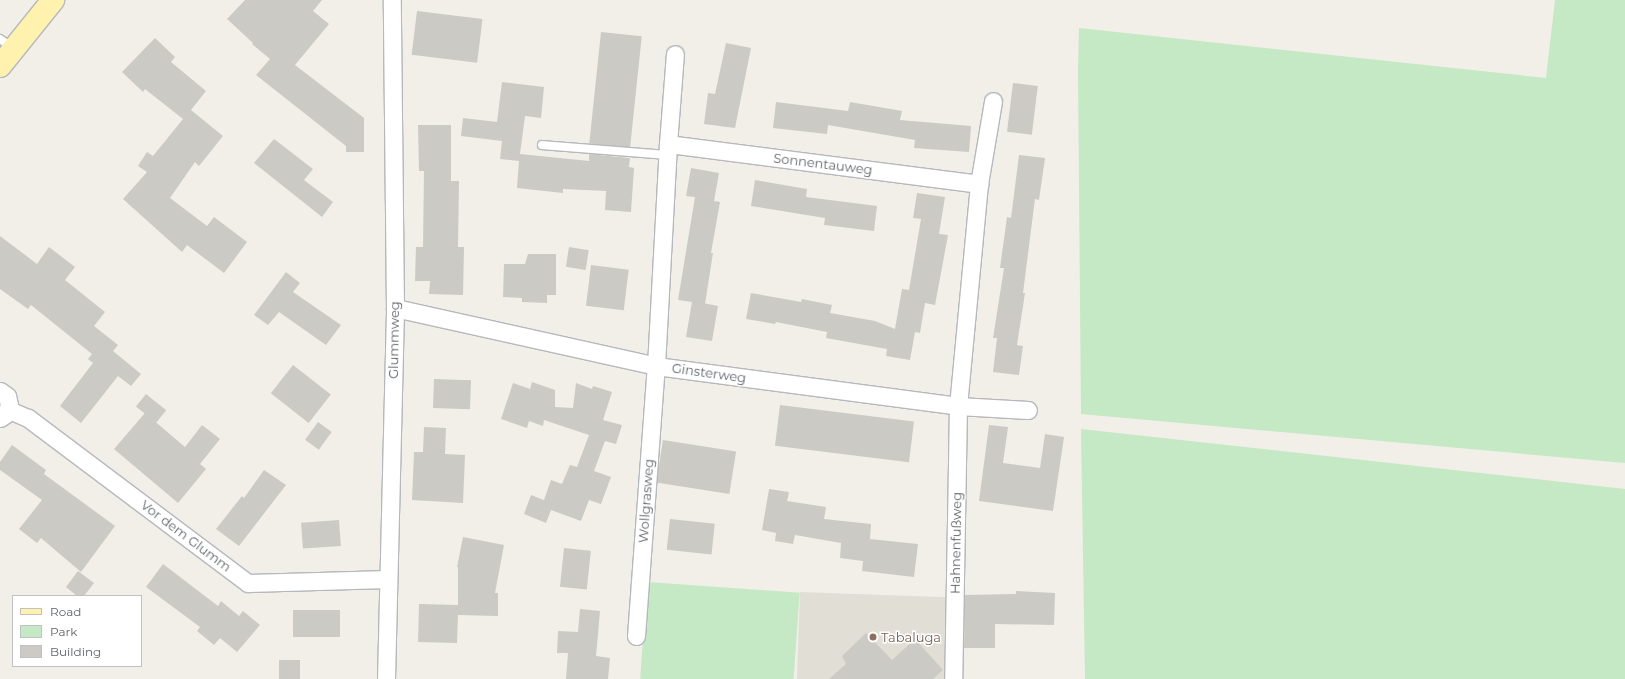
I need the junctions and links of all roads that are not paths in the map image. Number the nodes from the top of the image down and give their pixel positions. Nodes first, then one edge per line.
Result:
1 (53, 0) edge
2 (392, 0) edge
3 (7, 44) edge
4 (674, 54) dead end
5 (0, 66) edge
6 (993, 101) dead end
7 (542, 145) dead end
8 (667, 150) junction
9 (979, 184) junction
10 (395, 308) junction
11 (656, 366) junction
12 (0, 392) edge
13 (958, 406) junction
14 (1028, 410) dead end
15 (4, 414) edge
16 (388, 579) junction
17 (636, 636) dead end
18 (386, 679) edge
19 (953, 679) edge

1 - 3 main road
2 - 10 street, Glummweg
3 - 5 main road
4 - 8 street
6 - 9 street
7 - 8 lane
8 - 9 street, Sonnentauweg
8 - 11 street
9 - 13 street
10 - 11 street, Ginsterweg
10 - 16 street, Glummweg
11 - 13 street, Ginsterweg
11 - 17 street, Wollgrasweg
12 - 15 street, Vor dem Glumm
13 - 14 street, Ginsterweg
13 - 19 street, Hahnenfußweg
15 - 16 street, Vor dem Glumm
16 - 18 street, Glummweg

